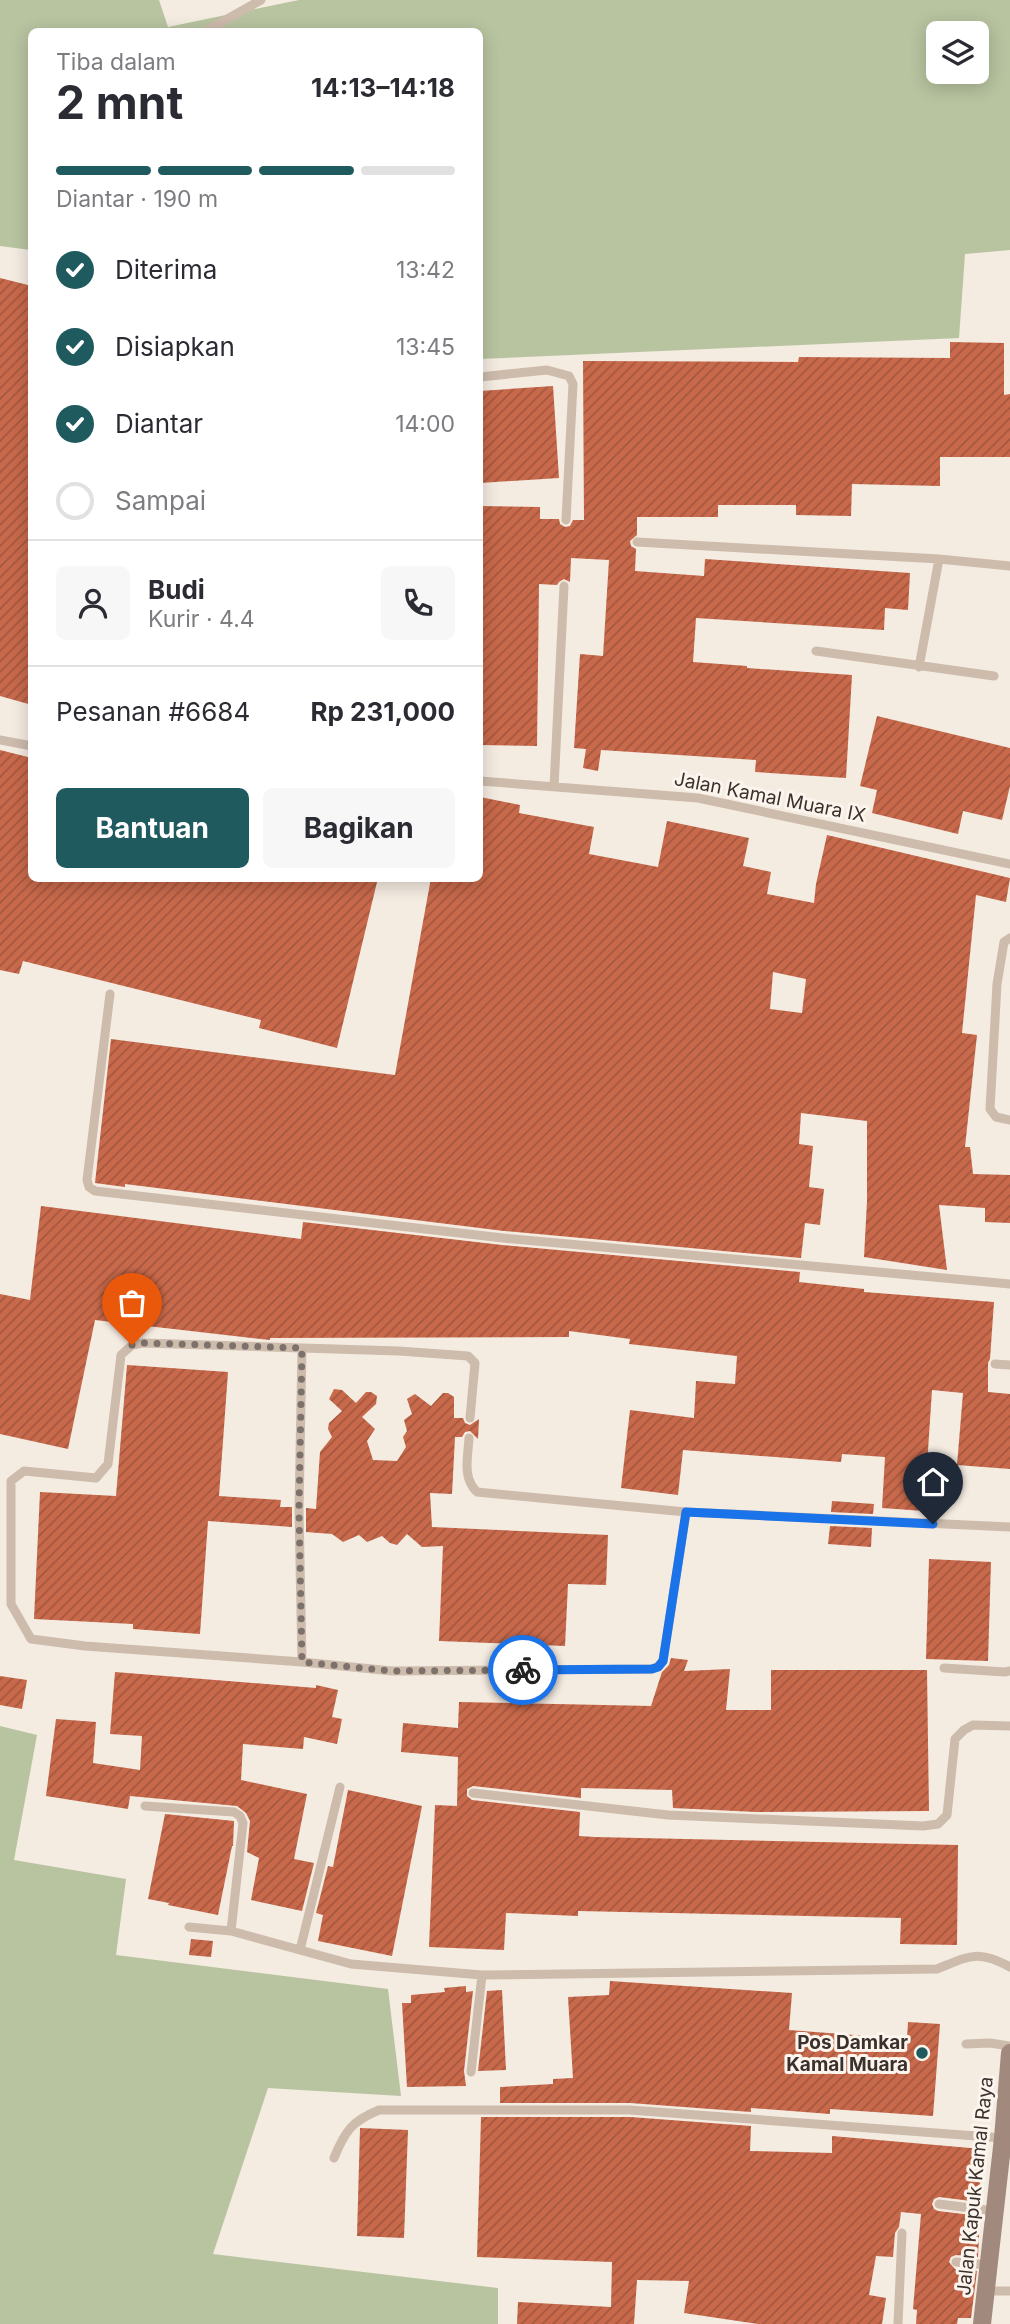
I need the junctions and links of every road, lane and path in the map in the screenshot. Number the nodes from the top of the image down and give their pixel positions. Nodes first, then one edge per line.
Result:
1 (261, 0) edge
2 (211, 28) edge
3 (483, 377) edge
4 (566, 520) dead end
5 (638, 542) dead end
6 (939, 559) junction
7 (1010, 566) edge
8 (564, 586) dead end
9 (816, 651) dead end
10 (919, 667) junction
11 (994, 676) dead end
12 (0, 740) edge
13 (28, 746) edge
14 (483, 781) edge
15 (554, 787) junction
16 (1010, 864) edge
17 (1010, 938) edge
18 (110, 993) dead end
19 (1010, 1120) edge
20 (1010, 1284) edge
21 (302, 1348) junction
22 (995, 1364) dead end
23 (1010, 1365) edge
24 (470, 1418) dead end
25 (469, 1438) dead end
26 (686, 1512) junction
27 (1010, 1527) edge
28 (302, 1662) junction
29 (944, 1668) dead end
30 (1010, 1671) edge
31 (1010, 1726) edge
32 (340, 1787) dead end
33 (473, 1793) dead end
34 (145, 1806) dead end
35 (189, 1927) dead end
36 (231, 1931) junction
37 (300, 1950) junction
38 (1010, 1967) edge
39 (482, 1975) junction
40 (966, 2044) dead end
41 (1010, 2046) edge
42 (1010, 2053) edge
43 (471, 2072) dead end
44 (1003, 2138) junction
45 (334, 2158) dead end
46 (1005, 2165) edge
47 (939, 2204) dead end
48 (994, 2211) junction
49 (902, 2233) dead end
50 (956, 2262) dead end
51 (988, 2265) junction
52 (985, 2291) junction
53 (1010, 2291) edge
54 (898, 2324) edge
55 (982, 2324) edge

1 - 2 lane
3 - 4 lane
5 - 6 lane
6 - 7 lane
6 - 10 lane
8 - 15 lane
9 - 10 lane
10 - 11 lane
12 - 13 lane
14 - 15 lane, Jalan Kamal Muara IX
15 - 16 lane, Jalan Kamal Muara IX
17 - 19 lane
18 - 20 lane
21 - 24 lane
21 - 28 lane
21 - 28 lane
22 - 23 lane
25 - 26 lane
26 - 27 lane
26 - 28 lane
29 - 30 lane
31 - 33 lane
32 - 37 lane
34 - 36 lane
35 - 36 lane
36 - 37 lane
37 - 39 lane
38 - 39 lane
39 - 43 lane
40 - 41 lane
42 - 44 main road, Jalan Kapuk Kamal Raya
44 - 45 lane
44 - 46 main road, Jalan Kapuk Kamal Raya
46 - 48 main road, Jalan Kapuk Kamal Raya
47 - 48 lane
48 - 51 main road, Jalan Kapuk Kamal Raya
49 - 54 lane
50 - 51 lane
51 - 52 main road, Jalan Kapuk Kamal Raya
52 - 53 lane
52 - 55 main road, Jalan Kapuk Kamal Raya

